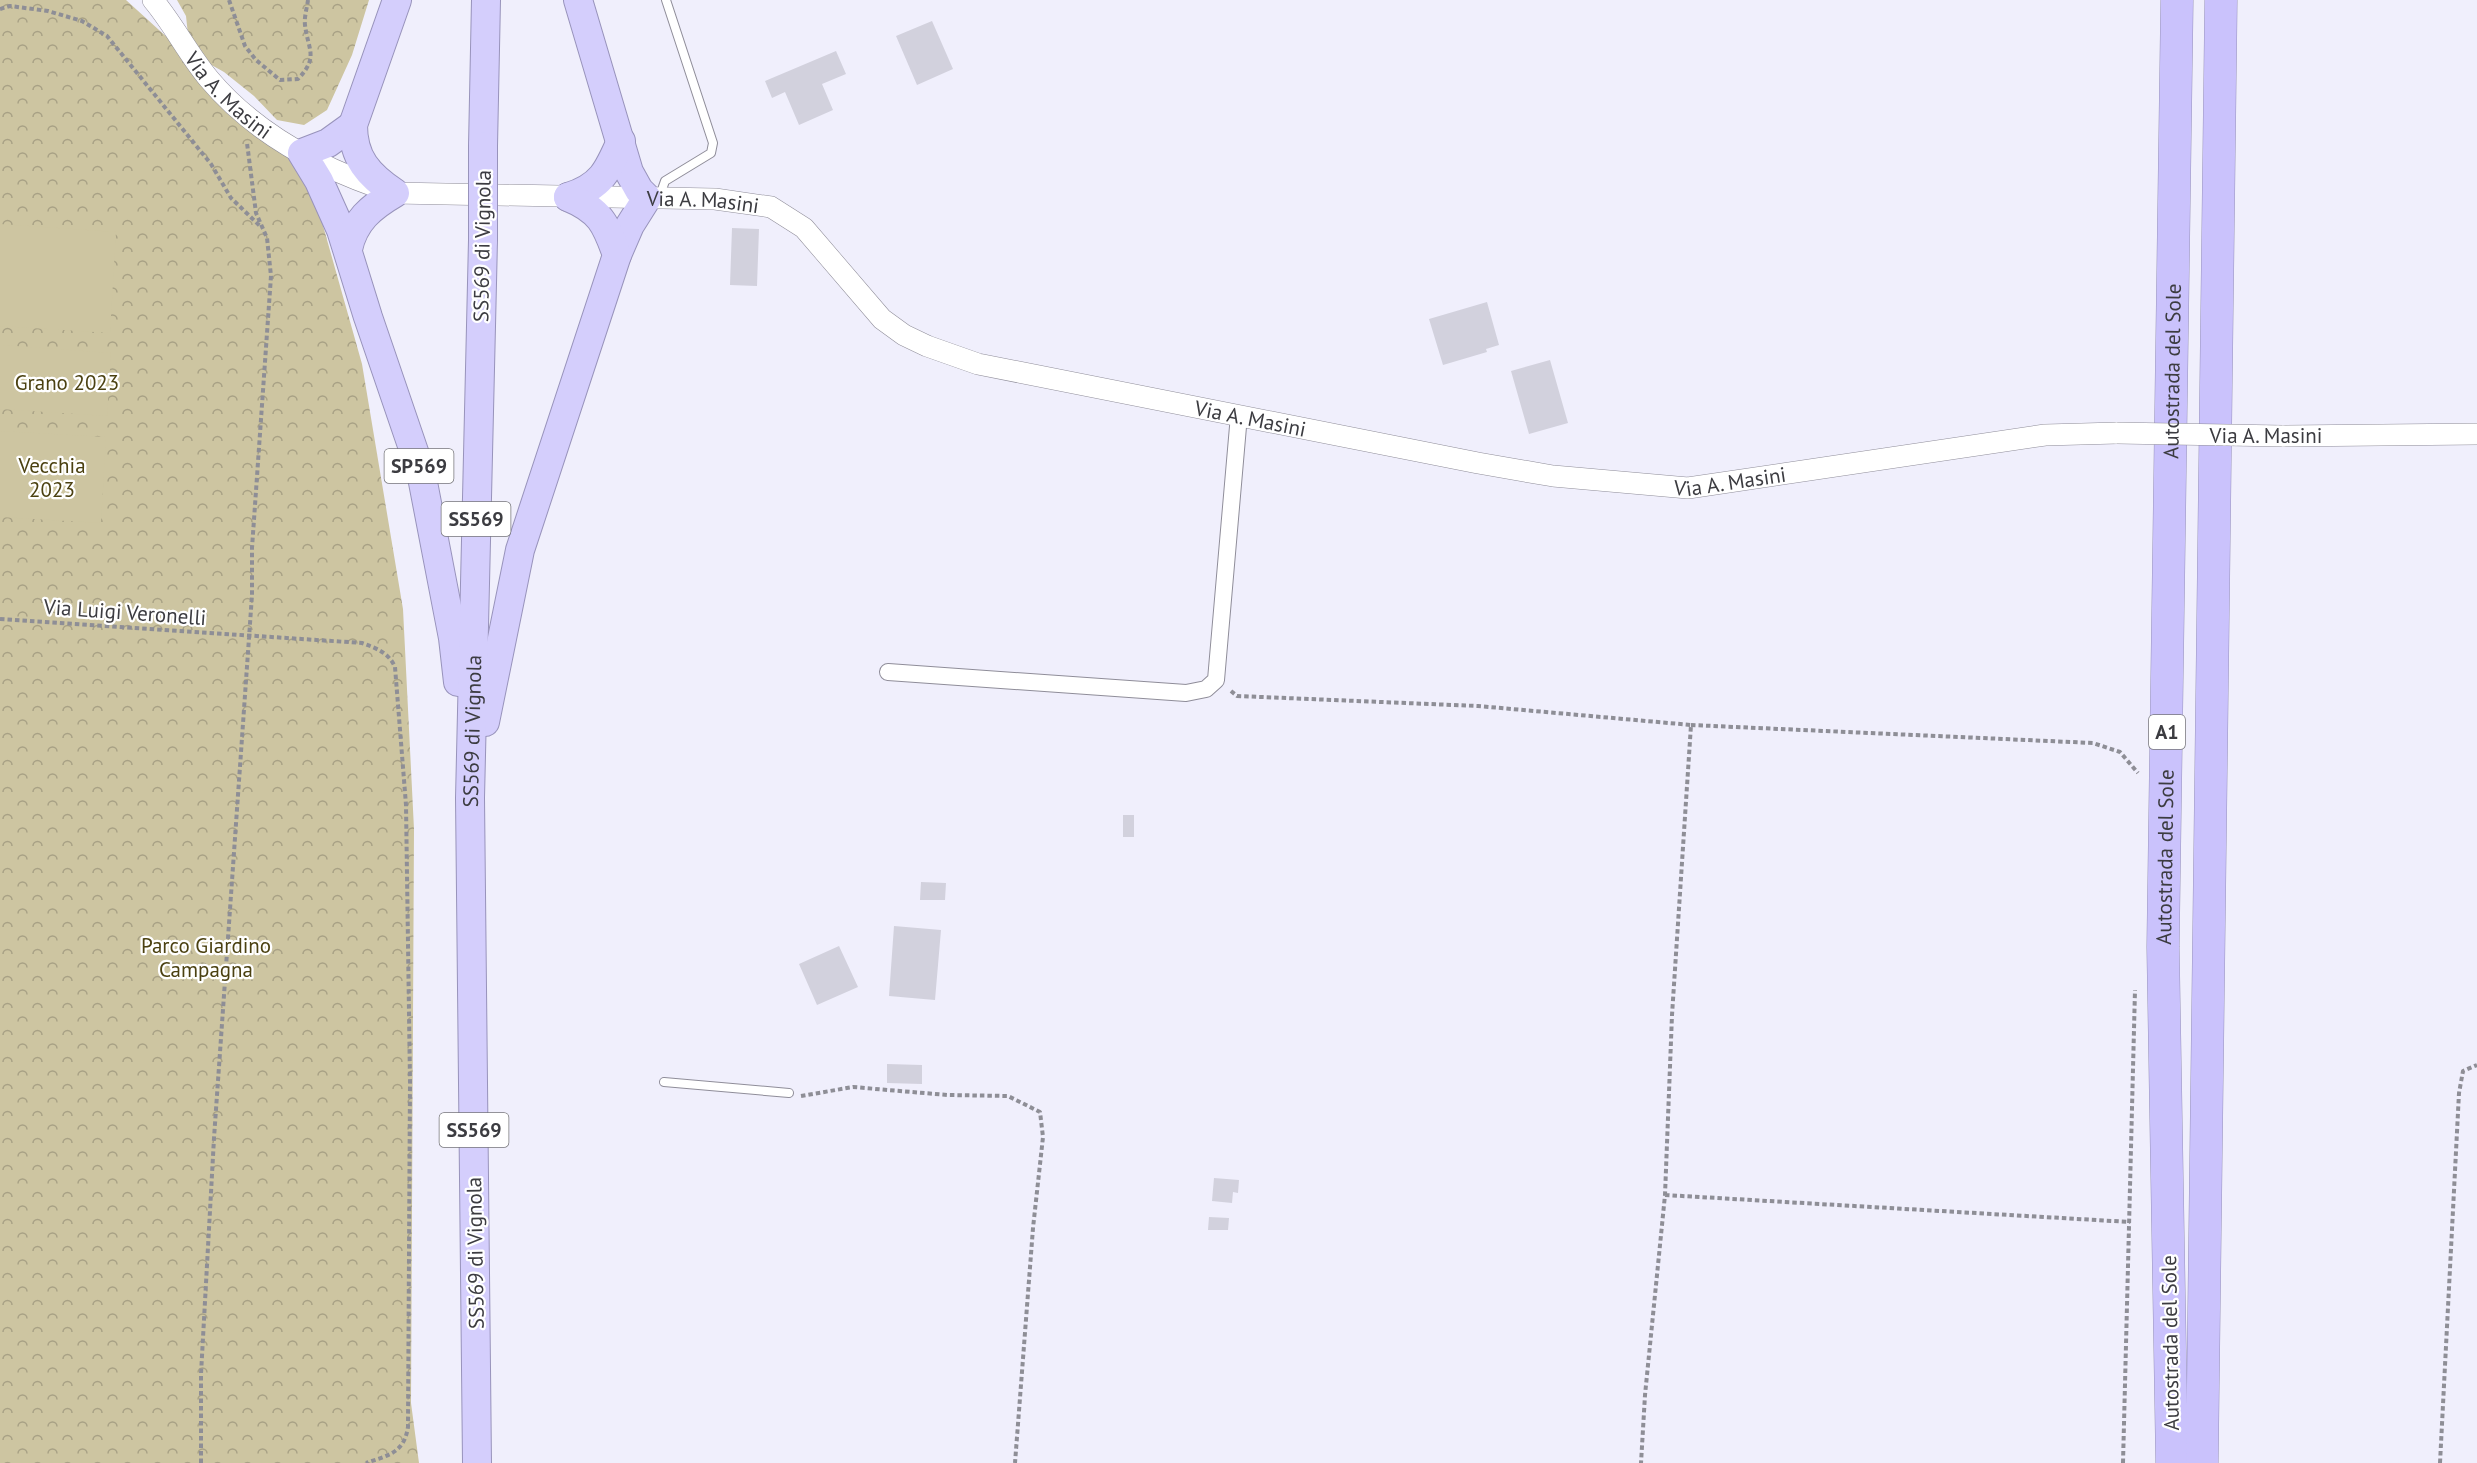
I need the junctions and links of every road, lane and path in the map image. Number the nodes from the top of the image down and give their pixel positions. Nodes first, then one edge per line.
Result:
1 (153, 0) edge
2 (229, 0) edge
3 (308, 0) edge
4 (397, 0) edge
5 (486, 0) edge
6 (578, 0) edge
7 (666, 0) edge
8 (2177, 0) edge
9 (2221, 0) edge
10 (0, 9) edge
11 (248, 115) junction
12 (353, 125) junction
13 (621, 141) junction
14 (302, 153) junction
15 (395, 193) junction
16 (568, 197) junction
17 (653, 198) junction
18 (262, 228) junction
19 (348, 249) junction
20 (617, 255) junction
21 (1239, 415) junction
22 (2477, 434) edge
23 (0, 619) edge
24 (248, 634) junction
25 (888, 672) dead end
26 (1216, 680) junction
27 (1691, 725) junction
28 (2138, 783) dead end
29 (470, 798) junction
30 (2135, 981) dead end
31 (2477, 1065) edge
32 (664, 1082) dead end
33 (789, 1093) joint
34 (1665, 1195) junction
35 (2130, 1222) junction
36 (201, 1463) edge
37 (366, 1463) edge
38 (477, 1463) edge
39 (1015, 1463) edge
40 (1641, 1463) edge
41 (2123, 1463) edge
42 (2172, 1463) edge
43 (2202, 1463) edge
44 (2440, 1463) edge

1 - 11 street, Via A. Masini
2 - 3 path
4 - 12 highway
5 - 29 highway, SS569 di Vignola / SS569, bridge
6 - 13 highway
7 - 17 lane
8 - 42 highway, Autostrada del Sole / A1
9 - 43 highway, Autostrada del Sole / A1
10 - 18 path
11 - 14 street, Via A. Masini
11 - 18 path
12 - 14 highway
12 - 15 highway
13 - 16 highway
13 - 17 highway
14 - 15 street, Via A. Masini
14 - 19 highway, SP569
15 - 16 street, Via A. Masini
15 - 19 highway
16 - 17 street, Via A. Masini
16 - 20 highway
17 - 20 highway
17 - 21 street, Via A. Masini
18 - 24 path
19 - 29 highway, SP569
20 - 29 highway
21 - 22 street, Via A. Masini, bridge
21 - 26 street
23 - 24 path, Via Luigi Veronelli
24 - 36 path
24 - 37 path, Via Luigi Veronelli
25 - 26 street
26 - 27 path
27 - 28 path
27 - 34 path
29 - 38 highway, SS569 di Vignola / SS569
30 - 35 path
31 - 44 path
32 - 33 lane
33 - 39 path
34 - 35 path
34 - 40 path
35 - 41 path

